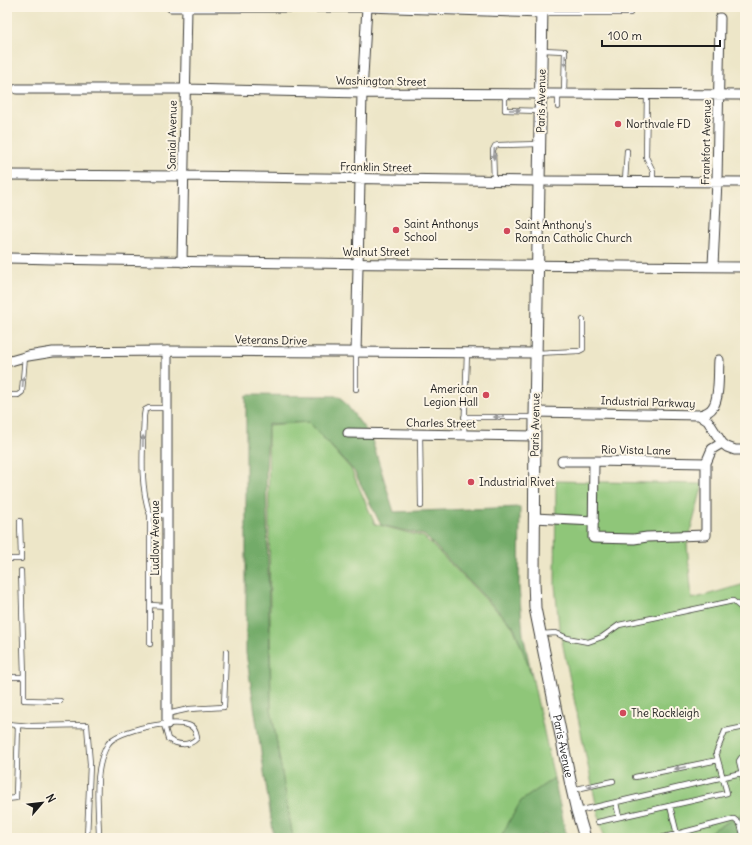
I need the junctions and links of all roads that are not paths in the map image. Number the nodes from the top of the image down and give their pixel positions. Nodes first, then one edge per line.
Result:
1 (171, 7) edge
2 (187, 7) edge
3 (367, 7) edge
4 (542, 10) edge
5 (630, 13) dead end
6 (720, 18) dead end
7 (542, 50) junction
8 (17, 89) dead end
9 (185, 89) junction
10 (362, 93) junction
11 (505, 93) junction
12 (541, 94) junction
13 (561, 94) junction
14 (647, 95) junction
15 (719, 95) junction
16 (745, 95) edge
17 (558, 107) dead end
18 (541, 111) junction
19 (540, 144) junction
20 (627, 151) dead end
21 (7, 175) edge
22 (184, 176) junction
23 (360, 179) junction
24 (494, 181) junction
25 (539, 181) junction
26 (625, 181) junction
27 (653, 181) junction
28 (717, 181) junction
29 (745, 182) edge
30 (7, 258) edge
31 (182, 262) junction
32 (538, 264) junction
33 (357, 265) junction
34 (713, 266) junction
35 (745, 267) edge
36 (583, 320) dead end
37 (166, 351) junction
38 (356, 353) junction
39 (467, 353) junction
40 (536, 353) junction
41 (25, 356) junction
42 (719, 360) dead end
43 (7, 362) edge
44 (356, 389) dead end
45 (7, 395) edge
46 (166, 408) junction
47 (535, 415) junction
48 (699, 415) junction
49 (464, 417) junction
50 (348, 433) dead end
51 (420, 434) junction
52 (464, 435) junction
53 (534, 436) junction
54 (722, 443) junction
55 (745, 450) edge
56 (562, 461) dead end
57 (594, 461) junction
58 (706, 463) junction
59 (421, 506) dead end
60 (150, 514) junction
61 (167, 515) junction
62 (534, 518) junction
63 (20, 521) dead end
64 (594, 521) junction
65 (7, 559) edge
66 (21, 571) dead end
67 (150, 606) junction
68 (167, 606) junction
69 (745, 611) edge
70 (540, 634) junction
71 (150, 644) dead end
72 (226, 652) dead end
73 (7, 677) edge
74 (24, 677) junction
75 (60, 701) dead end
76 (167, 714) junction
77 (7, 724) edge
78 (166, 724) junction
79 (18, 725) junction
80 (745, 726) edge
81 (745, 757) edge
82 (718, 760) junction
83 (741, 772) junction
84 (635, 777) dead end
85 (723, 777) junction
86 (613, 780) dead end
87 (745, 786) edge
88 (571, 788) junction
89 (7, 798) edge
90 (616, 802) junction
91 (670, 806) junction
92 (577, 812) junction
93 (619, 817) junction
94 (598, 822) dead end
95 (677, 834) junction
96 (87, 838) edge
97 (100, 838) edge
98 (585, 838) edge
99 (661, 838) edge
100 (744, 838) edge

1 - 2 street
2 - 3 street
2 - 9 street, Sanial Avenue
3 - 4 street
3 - 10 street
4 - 5 lane
4 - 7 street, Paris Avenue
6 - 15 street, Frankfort Avenue
7 - 12 street, Paris Avenue
7 -> 13 lane
8 - 9 street, Washington Street
9 - 10 street, Washington Street
9 - 22 street, Sanial Avenue
10 - 11 street, Washington Street
10 - 23 street
11 - 12 street, Washington Street
11 -> 18 lane
12 - 13 street, Washington Street
12 - 18 street, Paris Avenue
13 - 14 street, Washington Street
13 - 17 lane
14 - 15 street, Washington Street
14 - 27 lane
15 - 16 street, Washington Street
15 - 28 street, Frankfort Avenue
18 - 19 street, Paris Avenue
19 -> 24 lane
19 - 25 street, Paris Avenue
20 - 26 lane
21 - 22 street, Franklin Street
22 - 23 street, Franklin Street
22 - 31 street, Sanial Avenue
23 - 24 street, Franklin Street
23 - 33 street
24 - 25 street, Franklin Street
25 - 26 street, Franklin Street
25 - 32 street, Paris Avenue
26 - 27 street, Franklin Street
27 - 28 street, Franklin Street
28 - 29 street, Franklin Street
28 - 34 street, Frankfort Avenue
30 - 31 street, Walnut Street
31 - 33 street, Walnut Street
32 - 33 street, Walnut Street
32 - 34 street, Walnut Street
32 - 40 street, Paris Avenue
33 - 38 street
34 - 35 street, Walnut Street
36 - 40 lane
37 - 38 street, Veterans Drive
37 - 41 street, Veterans Drive
37 - 46 street, Ludlow Avenue
38 - 39 street, Veterans Drive
38 - 44 lane
39 - 40 street, Veterans Drive
39 - 49 lane
40 - 47 street, Paris Avenue
41 - 43 street, Veterans Drive
45 -> 41 lane
42 - 48 street
60 -> 46 lane
46 - 61 street, Ludlow Avenue
47 - 48 street, Industrial Parkway
47 -> 49 lane
47 - 53 street, Paris Avenue
48 - 54 street, Industrial Parkway
49 - 52 lane
50 - 51 street, Charles Street
51 - 52 street, Charles Street
51 - 59 lane
52 - 53 street, Charles Street
53 - 62 street, Paris Avenue
54 - 55 street
54 - 58 street
56 - 57 street
57 - 58 street, Rio Vista Lane
57 - 64 street, Rio Vista Lane
58 - 64 street, Rio Vista Lane
60 - 61 lane
60 - 67 lane
61 - 68 street, Ludlow Avenue
62 - 64 street
62 - 70 street, Paris Avenue
63 - 65 lane
66 - 74 lane
67 - 68 lane
67 - 71 lane
68 - 76 street, Ludlow Avenue
69 - 70 lane
70 - 88 street, Paris Avenue
72 - 76 lane
73 - 74 lane
74 - 75 lane
76 - 78 street, Ludlow Avenue
77 - 79 lane
78 - 78 lane
78 - 97 lane
79 - 89 lane
79 - 96 lane
80 - 82 lane
81 - 83 lane
82 -> 84 lane
82 - 85 lane
83 - 85 lane
83 - 87 lane
85 - 90 lane
85 - 91 lane
86 -> 88 lane
88 - 92 street, Paris Avenue
90 - 92 lane
90 - 93 lane
91 - 93 lane
91 - 95 lane
92 - 98 street, Paris Avenue
93 - 94 lane
95 - 99 lane
95 - 100 lane

